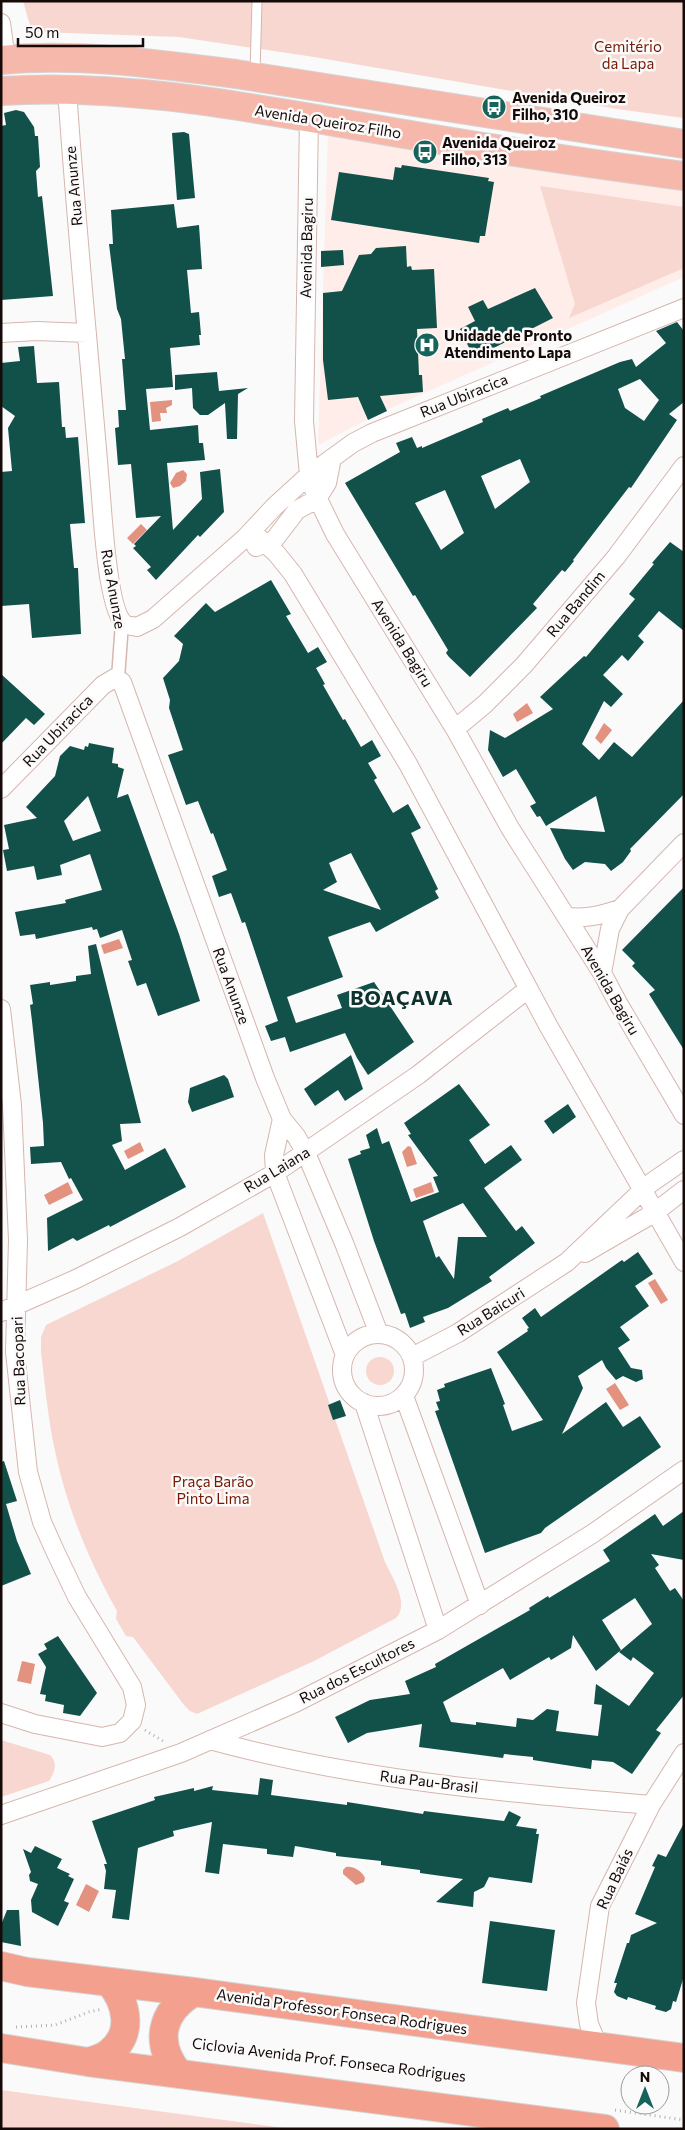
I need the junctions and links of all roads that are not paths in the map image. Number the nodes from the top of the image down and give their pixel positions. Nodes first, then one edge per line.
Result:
1 (257, 1) edge
2 (1, 23) edge
3 (4, 60) edge
4 (245, 75) junction
5 (67, 89) junction
6 (1, 91) edge
7 (219, 104) junction
8 (309, 118) junction
9 (684, 144) edge
10 (684, 176) edge
11 (684, 308) edge
12 (1, 333) edge
13 (87, 333) junction
14 (332, 458) junction
15 (684, 466) edge
16 (310, 475) junction
17 (317, 499) junction
18 (252, 532) junction
19 (266, 543) junction
20 (212, 568) junction
21 (122, 623) junction
22 (118, 678) junction
23 (455, 729) junction
24 (1, 789) edge
25 (684, 843) edge
26 (620, 909) junction
27 (567, 917) junction
28 (602, 973) junction
29 (528, 989) junction
30 (1, 1009) edge
31 (684, 1115) edge
32 (282, 1120) junction
33 (306, 1153) junction
34 (684, 1160) edge
35 (275, 1173) junction
36 (684, 1190) edge
37 (642, 1191) junction
38 (654, 1213) junction
39 (567, 1262) junction
40 (684, 1262) edge
41 (18, 1305) junction
42 (1, 1312) edge
43 (379, 1334) junction
44 (345, 1356) junction
45 (412, 1357) junction
46 (404, 1396) junction
47 (364, 1403) junction
48 (684, 1470) edge
49 (480, 1604) junction
50 (438, 1630) junction
51 (1, 1713) edge
52 (210, 1740) junction
53 (684, 1753) edge
54 (651, 1805) junction
55 (1, 1815) edge
56 (1, 1966) edge
57 (194, 1992) junction
58 (117, 1994) junction
59 (6, 2038) edge
60 (598, 2046) junction
61 (684, 2058) edge
62 (88, 2062) junction
63 (179, 2074) junction
64 (607, 2119) edge

1 - 4 lane
2 - 3 street
3 - 4 main road
4 - 7 main road
4 - 9 main road
5 - 6 main road, Avenida Queiroz Filho
5 - 7 main road, Avenida Queiroz Filho
5 - 13 street, Rua Anunze
7 - 8 main road, Avenida Queiroz Filho
8 - 10 main road, Avenida Queiroz Filho
8 - 16 street, Avenida Bagiru
11 - 14 street, Rua Ubiracica
12 - 13 street
13 - 21 street, Rua Anunze
14 - 16 street, Rua Ubiracica
14 - 17 street
15 - 23 street, Rua Bandim
16 - 17 street, Avenida Bagiru
16 - 18 street, Rua Ubiracica
17 - 19 street, Rua Ubiracica
17 - 23 street, Avenida Bagiru
18 - 19 street
18 - 20 street, Rua Ubiracica
19 - 20 street, Rua Ubiracica
19 - 29 street
20 - 21 street, Rua Ubiracica
21 - 22 street, Rua Anunze
22 - 24 street, Rua Ubiracica
22 - 32 street, Rua Anunze
23 - 27 street, Avenida Bagiru
25 - 26 street
26 - 27 street
26 - 28 street
27 - 28 street, Avenida Bagiru
28 - 31 street, Avenida Bagiru
29 - 33 street, Rua Laiana
29 - 37 street
30 - 41 street, Rua Bacopari
32 - 33 street, Rua Anunze
32 - 35 street
33 - 35 street, Rua Laiana
33 - 43 street
34 - 37 street, Rua Baicuri
35 - 41 street, Rua Laiana
35 - 44 street
36 - 38 street, Rua Baicuri
37 - 38 street
37 - 39 street, Rua Baicuri
38 - 39 street, Rua Baicuri
38 - 40 street
39 - 45 street, Rua Baicuri
41 - 42 street, Rua Laiana
41 - 51 street, Rua Bacopari
43 - 44 street
43 - 45 street
44 - 47 street
45 - 46 street
46 - 47 street
46 - 49 street
47 - 50 street
48 - 49 street, Rua dos Escultores
49 - 50 street, Rua dos Escultores
50 - 52 street, Rua dos Escultores
52 - 54 street, Rua Pau-Brasil
52 - 55 street, Rua dos Escultores
53 - 54 street, Rua Baiás
54 - 60 street, Rua Baiás
56 - 58 highway, Avenida Professor Fonseca Rodrigues
57 - 58 highway, Avenida Professor Fonseca Rodrigues
57 - 60 highway, Avenida Professor Fonseca Rodrigues
57 - 63 highway
58 - 62 highway
59 - 62 highway
60 - 61 highway, Avenida Professor Fonseca Rodrigues
62 - 63 highway
63 - 64 highway

